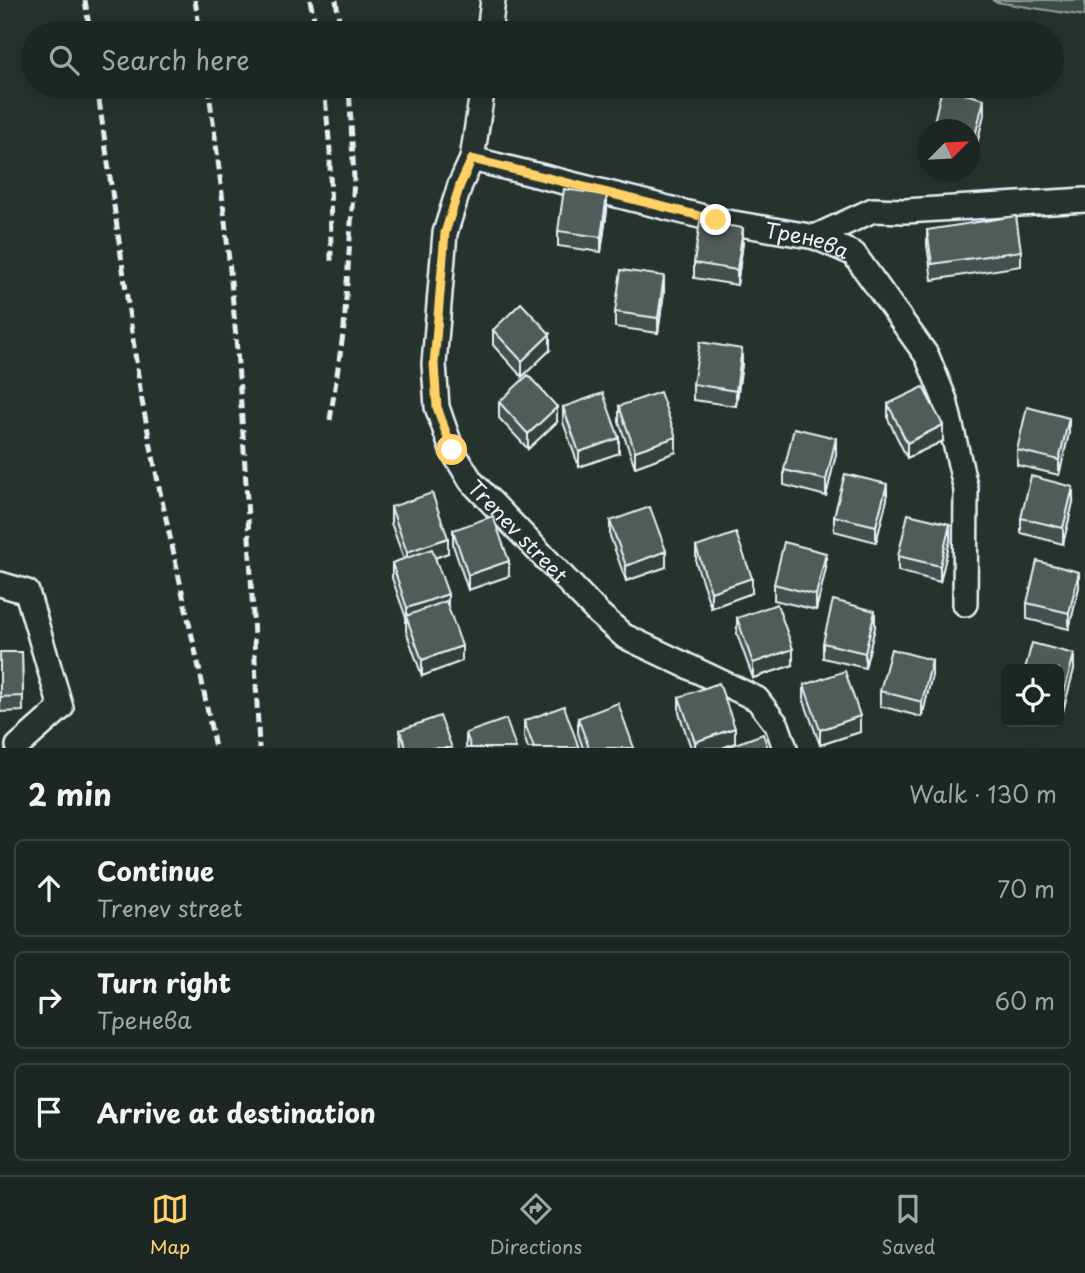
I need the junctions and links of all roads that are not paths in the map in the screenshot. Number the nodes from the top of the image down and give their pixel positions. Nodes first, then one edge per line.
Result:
1 (493, 0) edge
2 (490, 21) edge
3 (481, 98) edge
4 (472, 159) junction
5 (1085, 200) edge
6 (814, 237) junction
7 (0, 584) edge
8 (965, 604) dead end
9 (18, 746) dead end
10 (785, 748) edge

1 - 2 street
3 - 4 street, Trenev street
4 - 6 street, Тренева
4 - 10 street, Trenev street
5 - 6 street
6 - 8 street, Тренева
7 - 9 street

